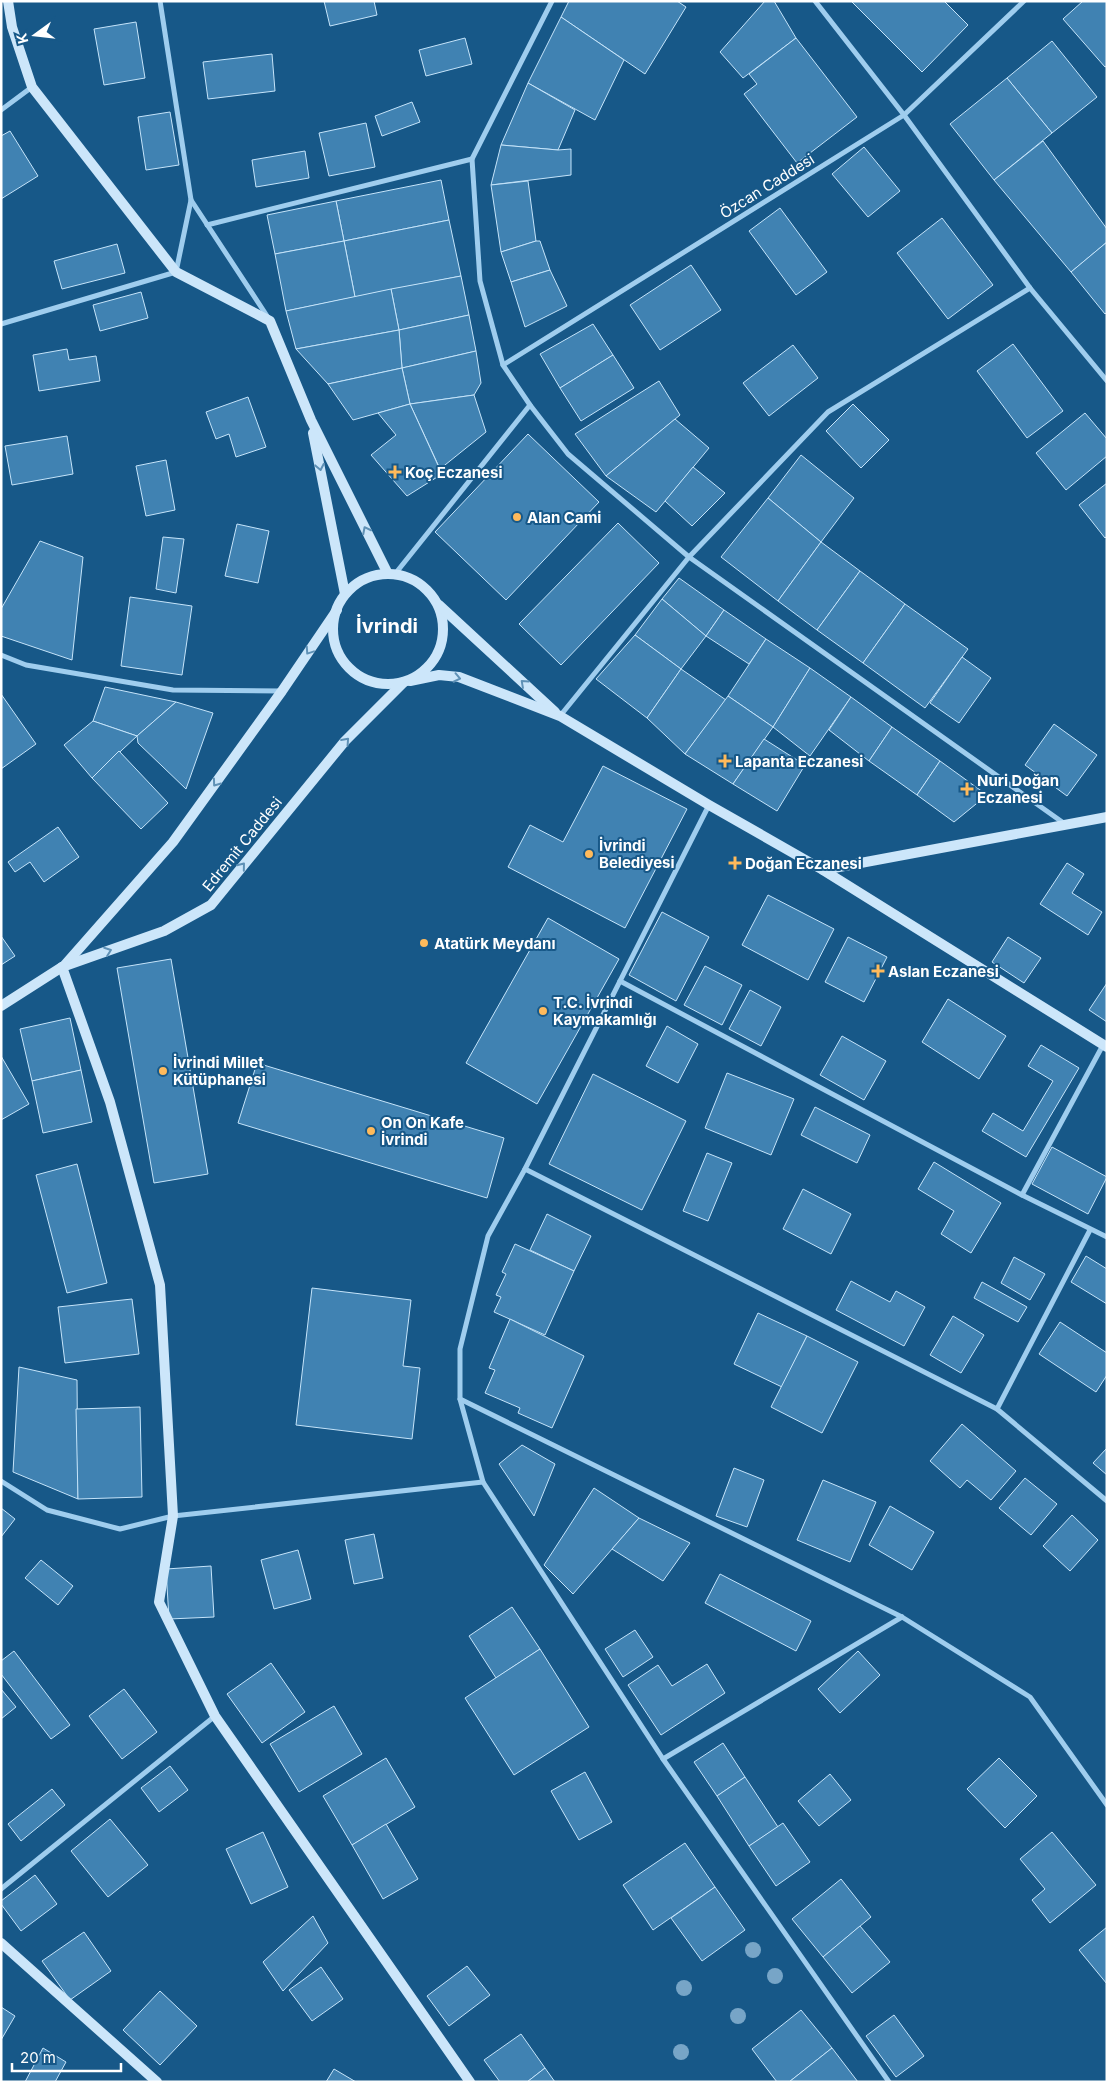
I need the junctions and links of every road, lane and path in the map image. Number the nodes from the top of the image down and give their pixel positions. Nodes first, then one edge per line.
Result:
1 (8, 1) edge
2 (160, 1) edge
3 (552, 1) edge
4 (815, 1) edge
5 (1024, 1) edge
6 (32, 86) junction
7 (1, 110) edge
8 (904, 115) junction
9 (472, 159) junction
10 (191, 200) junction
11 (207, 225) junction
12 (176, 272) junction
13 (1030, 288) junction
14 (270, 321) junction
15 (1, 324) edge
16 (503, 365) junction
17 (1107, 381) edge
18 (530, 405) junction
19 (311, 420) junction
20 (689, 557) junction
21 (392, 574) junction
22 (346, 594) junction
23 (438, 604) junction
24 (336, 610) junction
25 (1, 655) edge
26 (407, 681) junction
27 (282, 691) junction
28 (560, 716) junction
29 (709, 805) junction
30 (1107, 817) edge
31 (1066, 824) junction
32 (823, 870) junction
33 (62, 968) junction
34 (620, 981) junction
35 (1, 1006) edge
36 (1105, 1046) edge
37 (525, 1169) junction
38 (1022, 1195) junction
39 (1090, 1230) junction
40 (1107, 1237) edge
41 (460, 1399) junction
42 (997, 1409) junction
43 (1, 1481) edge
44 (483, 1482) junction
45 (1107, 1501) edge
46 (173, 1516) junction
47 (902, 1617) junction
48 (215, 1716) junction
49 (663, 1759) junction
50 (1107, 1805) edge
51 (1, 1889) edge
52 (1, 1943) edge
53 (157, 2082) edge
54 (470, 2082) edge
55 (890, 2082) edge

1 - 6 main road
2 - 10 street
3 - 9 street
4 - 8 street
5 - 8 street, Özcan Caddesi
6 - 7 street
6 - 12 main road
8 - 13 street
8 - 16 street, Özcan Caddesi
9 - 11 street
9 - 16 street
10 - 11 street
10 - 12 street
11 - 14 street
12 - 14 main road
12 - 15 street
13 - 17 street
13 - 20 street
14 - 19 main road
16 - 18 street
18 - 20 street
18 - 21 street
21 -> 19 main road
19 -> 22 main road
20 - 28 street
20 - 31 street
21 - 22 main road, Edremit Caddesi
21 - 23 main road
22 - 24 main road, Edremit Caddesi
23 - 26 main road, Edremit Caddesi
28 -> 23 main road
24 - 26 main road, Edremit Caddesi
24 -> 27 main road, Edremit Caddesi
25 - 27 street
26 -> 28 main road, Edremit Caddesi
33 -> 26 main road, Edremit Caddesi
27 -> 33 main road, Edremit Caddesi
28 - 29 main road
29 - 32 main road
29 - 34 street
30 - 31 main road
31 - 32 main road
32 - 36 main road
33 - 35 main road, Edremit Caddesi
33 - 46 main road
34 - 37 street
34 - 38 street
36 - 38 street
37 - 41 street
37 - 42 street
38 - 39 street
39 - 40 street
39 - 42 street
41 - 44 street
41 - 47 street
42 - 45 street
43 - 46 street
44 - 46 street
44 - 49 street
46 - 48 main road
47 - 49 street
47 - 50 street
48 - 51 street
48 - 54 main road
49 - 55 street
52 - 53 main road

